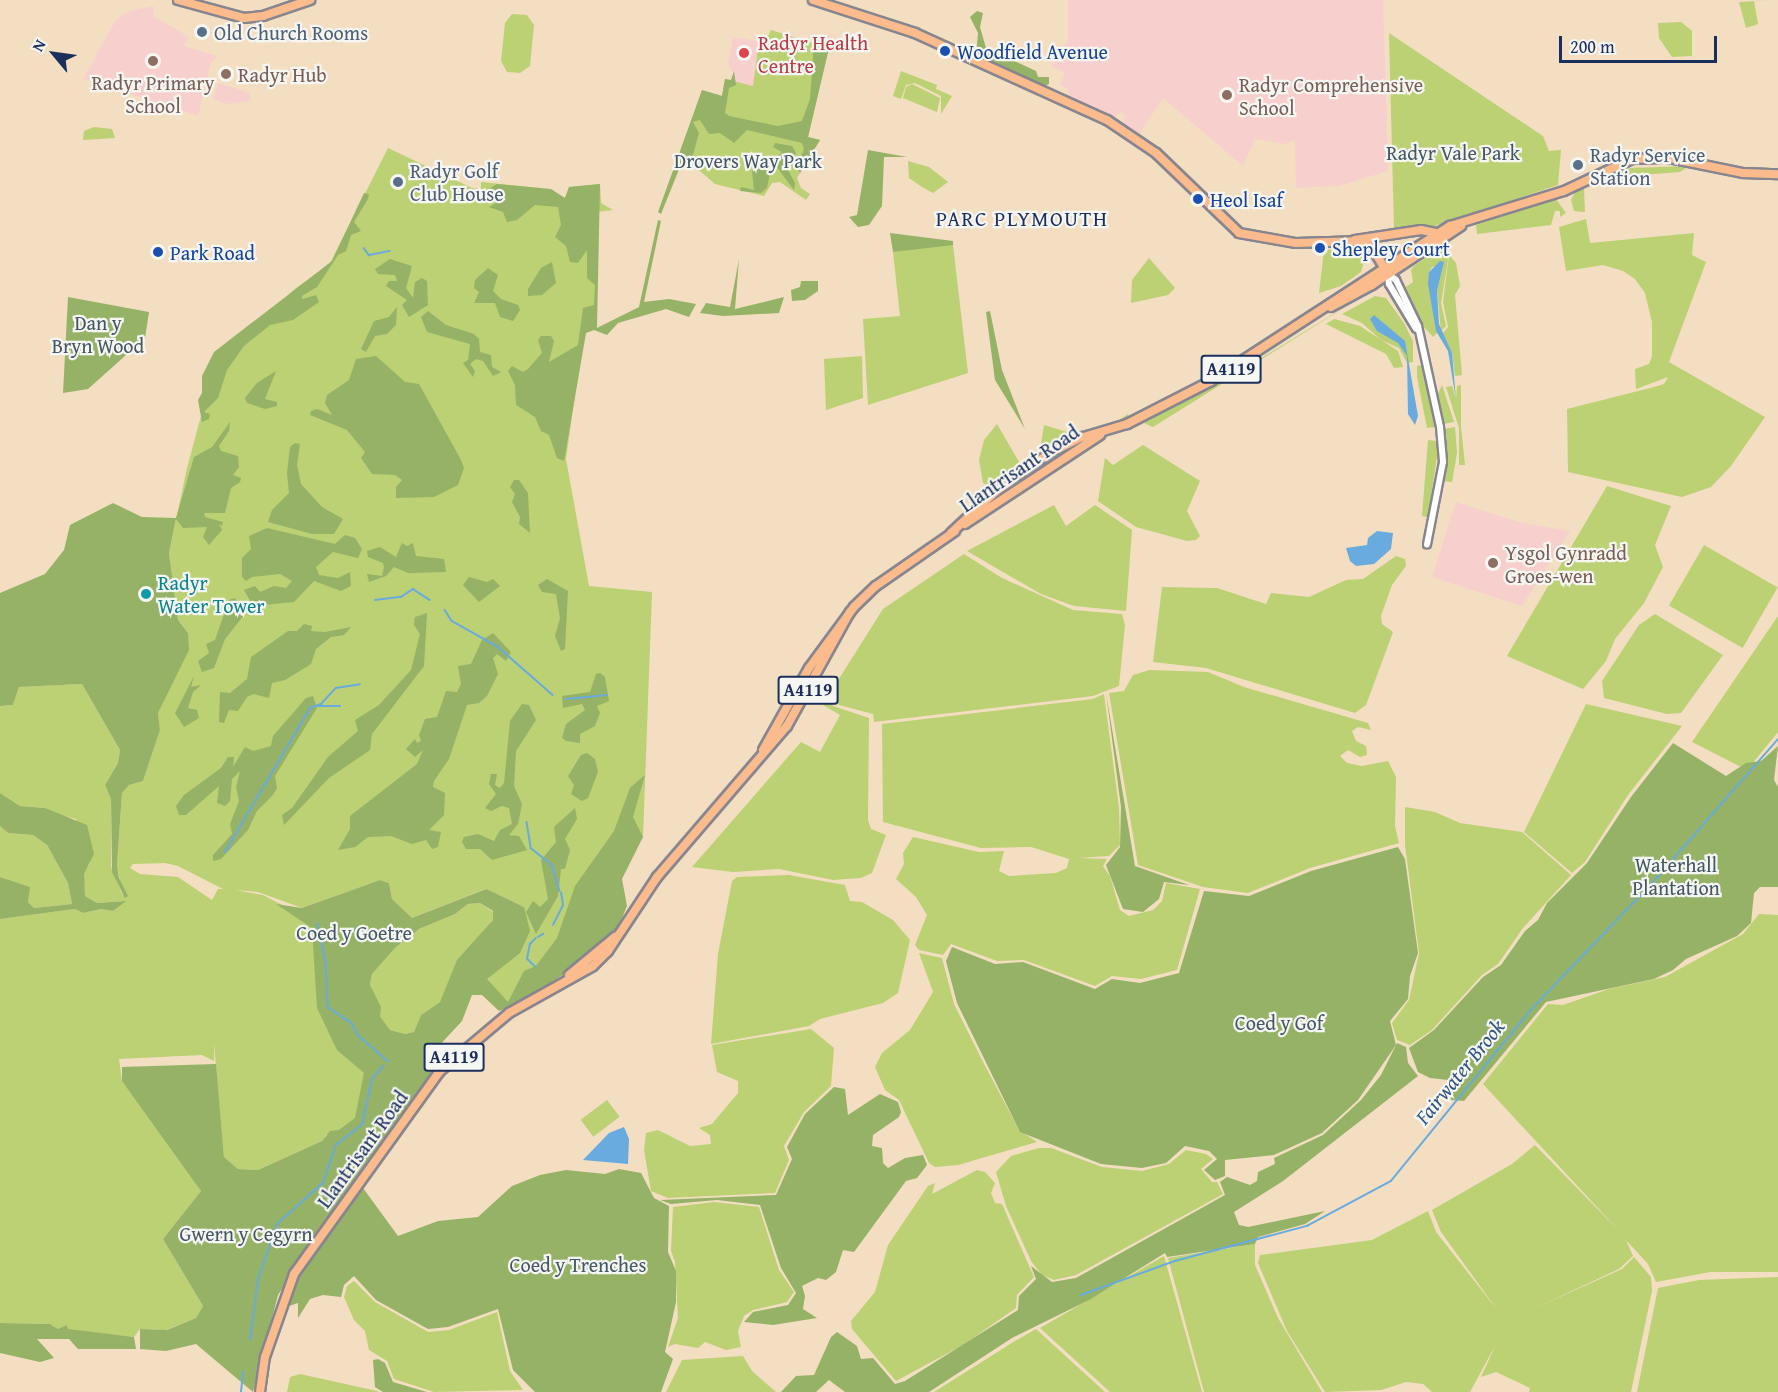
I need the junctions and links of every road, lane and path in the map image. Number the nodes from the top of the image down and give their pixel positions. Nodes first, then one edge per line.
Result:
1 (178, 0) edge
2 (310, 0) edge
3 (813, 0) edge
4 (1778, 174) edge
5 (1472, 220) junction
6 (1436, 233) junction
7 (1355, 240) junction
8 (1383, 266) junction
9 (1388, 274) junction
10 (1330, 307) junction
11 (1427, 544) dead end
12 (260, 1392) edge

1 - 2 main road
3 - 7 main road
4 - 5 main road, Llantrisant Road / A4119
5 - 6 main road, Llantrisant Road / A4119
5 - 9 main road, Llantrisant Road / A4119
6 - 7 main road
6 - 8 main road, Llantrisant Road / A4119
7 - 8 main road
8 - 9 main road
8 - 10 main road, Llantrisant Road / A4119
9 - 10 main road, Llantrisant Road / A4119
9 - 11 street
10 - 12 main road, Llantrisant Road / A4119

